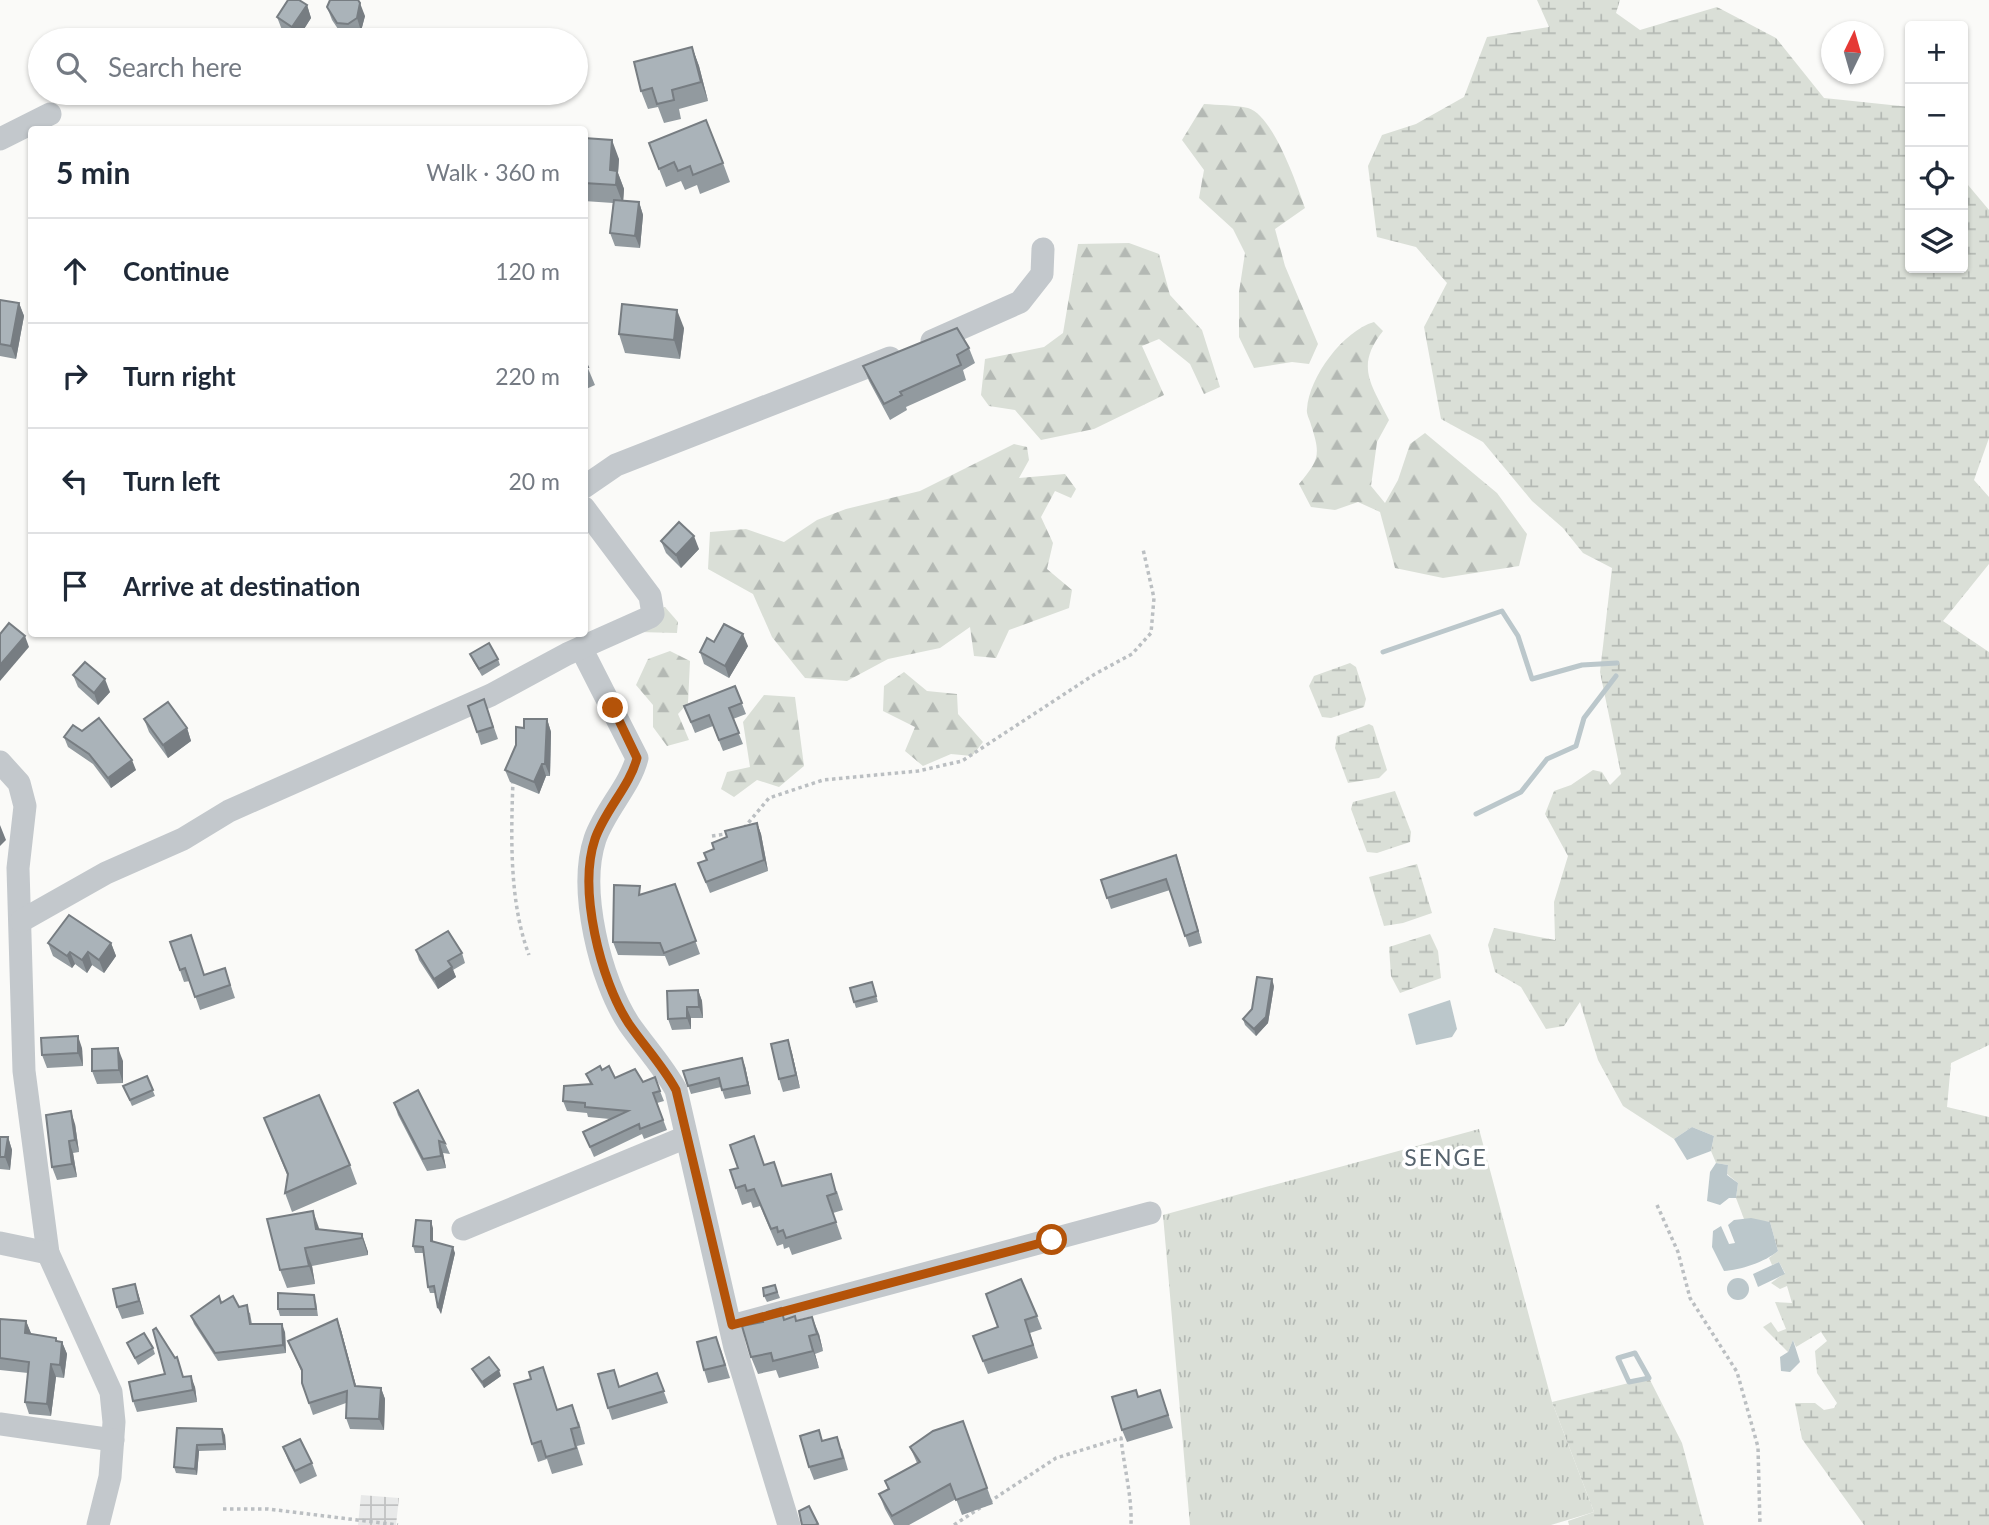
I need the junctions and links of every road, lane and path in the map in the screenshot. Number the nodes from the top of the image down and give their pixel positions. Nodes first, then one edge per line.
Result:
1 (50, 114) dead end
2 (0, 139) edge
3 (1043, 249) dead end
4 (588, 484) edge
5 (588, 513) edge
6 (1143, 550) dead end
7 (581, 648) junction
8 (0, 762) edge
9 (513, 778) edge
10 (712, 836) dead end
11 (21, 920) junction
12 (529, 955) dead end
13 (686, 1137) junction
14 (1657, 1205) dead end
15 (1150, 1213) dead end
16 (463, 1229) dead end
17 (0, 1242) edge
18 (48, 1253) junction
19 (732, 1325) junction
20 (0, 1424) edge
21 (113, 1440) junction
22 (223, 1508) dead end
23 (98, 1525) edge
24 (398, 1525) edge
25 (789, 1525) edge
26 (954, 1525) edge
27 (1132, 1525) edge
28 (1760, 1525) edge

1 - 2 street
3 - 4 street
5 - 7 street
6 - 10 path
7 - 11 street
7 - 13 street
8 - 11 street
9 - 12 path
11 - 18 street
13 - 16 street
13 - 19 street
14 - 28 path
15 - 19 street
17 - 18 street
18 - 21 street
19 - 25 street
20 - 21 street
21 - 23 street
22 - 24 path
26 - 27 path

